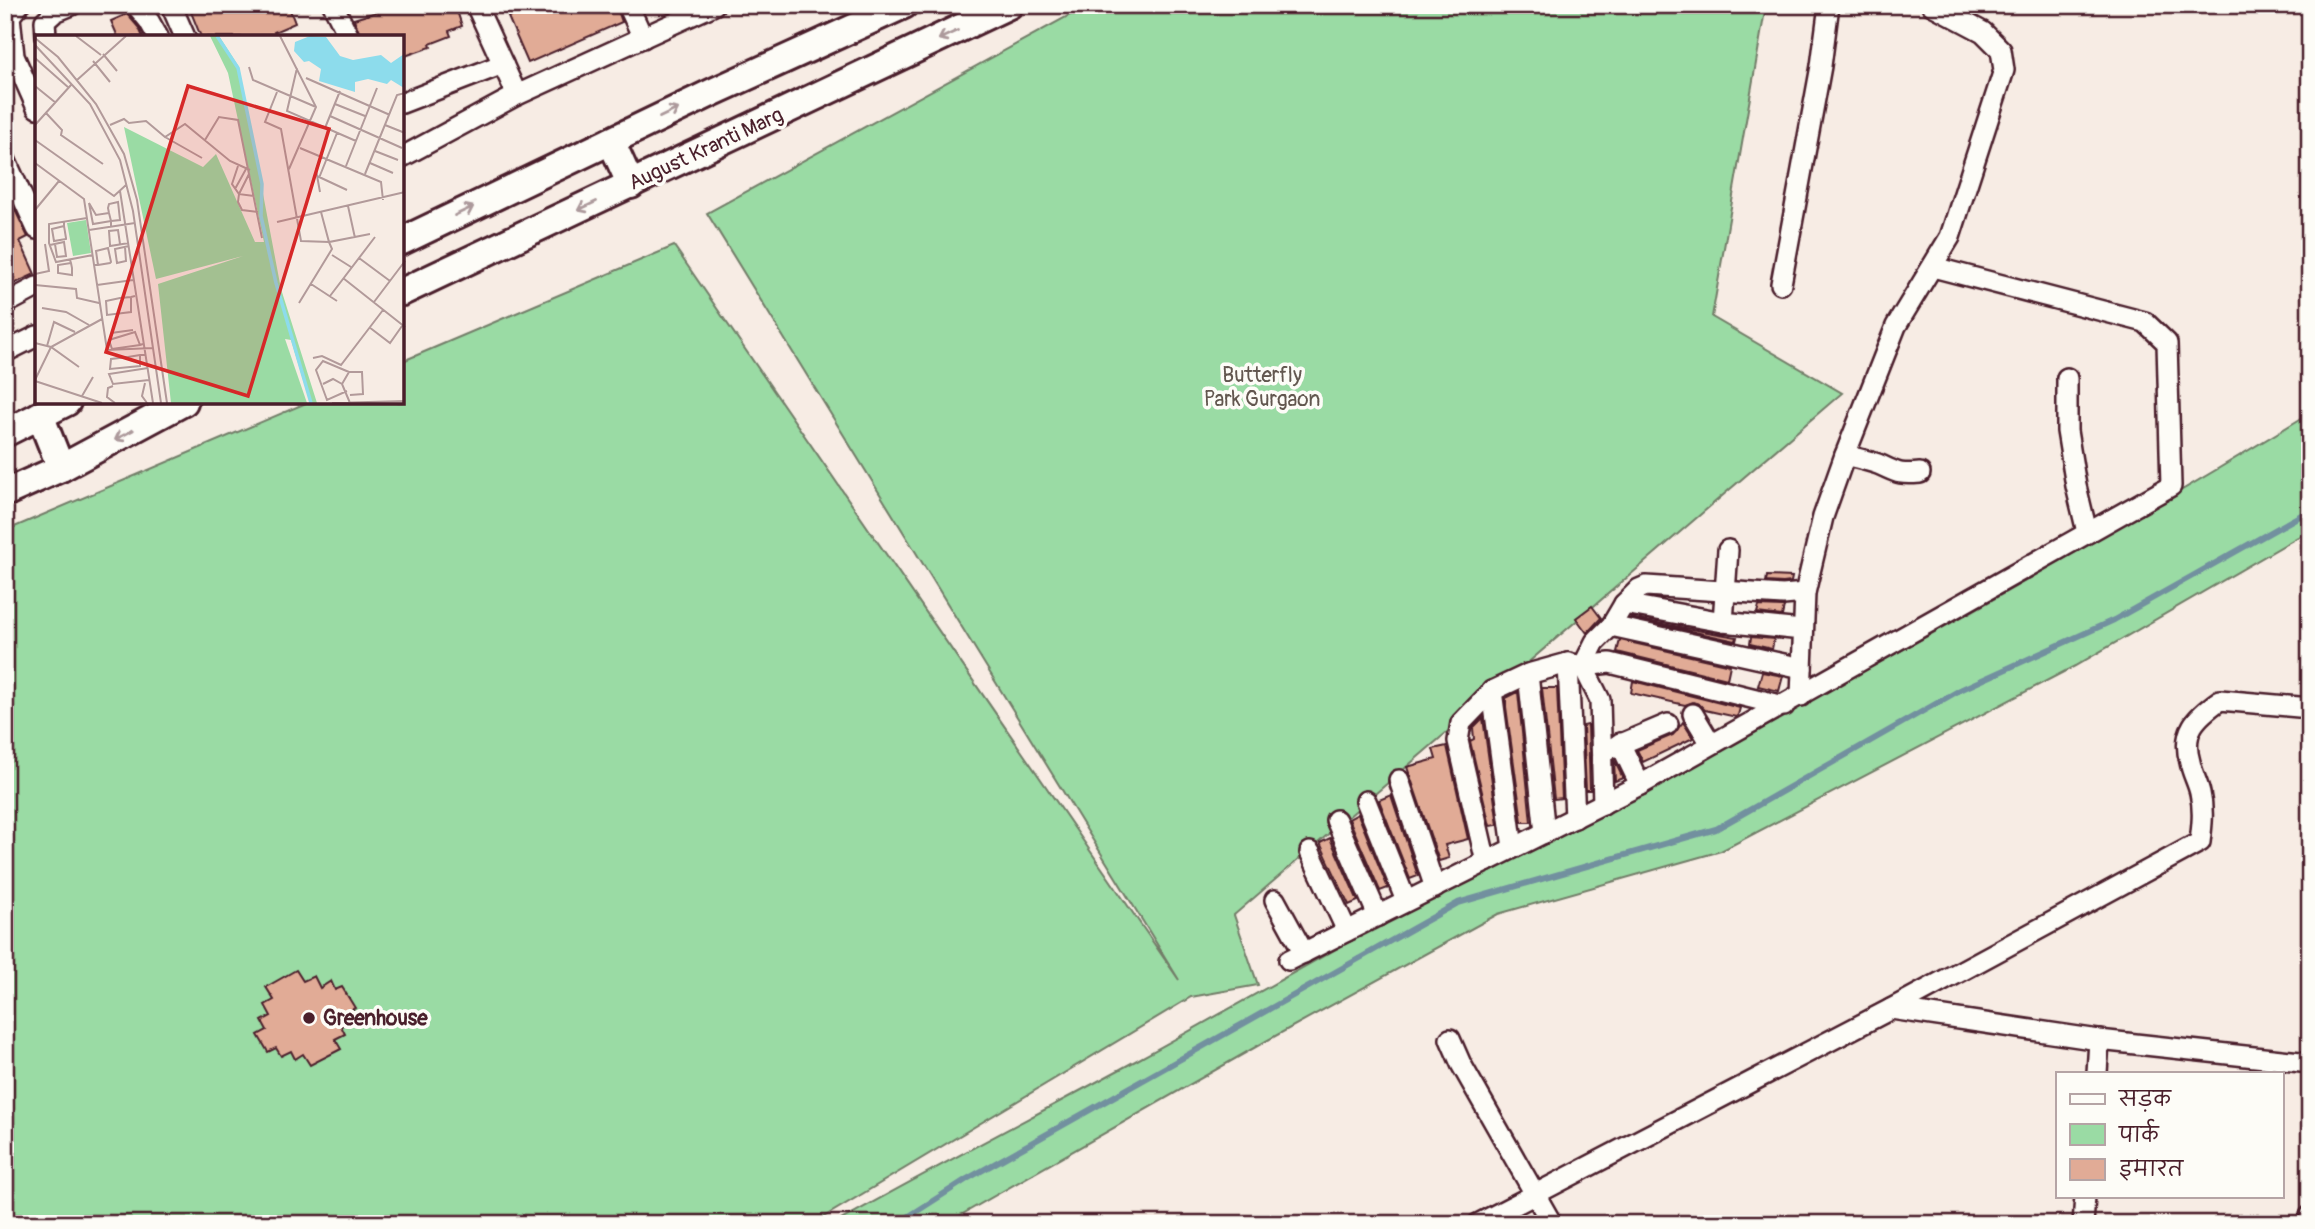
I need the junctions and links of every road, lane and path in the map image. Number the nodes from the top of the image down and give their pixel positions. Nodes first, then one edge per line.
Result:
1 (19, 5) edge
2 (72, 5) edge
3 (136, 5) edge
4 (170, 5) edge
5 (476, 5) edge
6 (628, 5) edge
7 (714, 5) edge
8 (904, 5) edge
9 (1009, 5) edge
10 (1829, 5) edge
11 (1932, 5) edge
12 (339, 7) edge
13 (46, 35) edge
14 (157, 35) edge
15 (184, 35) edge
16 (348, 35) edge
17 (643, 38) junction
18 (503, 64) junction
19 (517, 95) junction
20 (404, 102) edge
21 (35, 103) edge
22 (611, 141) junction
23 (404, 156) edge
24 (5, 159) edge
25 (10, 184) edge
26 (631, 185) junction
27 (35, 226) edge
28 (404, 240) edge
29 (1933, 267) junction
30 (1781, 284) dead end
31 (35, 289) edge
32 (404, 291) edge
33 (5, 304) edge
34 (35, 337) edge
35 (5, 352) edge
36 (2067, 379) dead end
37 (63, 404) edge
38 (180, 404) edge
39 (40, 415) junction
40 (5, 433) edge
41 (1845, 455) junction
42 (61, 468) junction
43 (1920, 473) dead end
44 (11, 491) edge
45 (2087, 532) junction
46 (1728, 550) dead end
47 (1725, 590) junction
48 (1805, 593) junction
49 (1625, 604) junction
50 (1723, 622) junction
51 (1611, 626) junction
52 (1802, 630) junction
53 (1575, 665) junction
54 (1802, 668) junction
55 (1528, 674) junction
56 (1492, 691) junction
57 (1792, 701) junction
58 (2310, 708) edge
59 (1693, 714) dead end
60 (1668, 724) dead end
61 (1620, 743) junction
62 (1711, 744) junction
63 (1602, 752) junction
64 (1399, 780) dead end
65 (1640, 785) junction
66 (1366, 801) dead end
67 (1603, 804) junction
68 (1575, 818) junction
69 (1336, 820) dead end
70 (1545, 833) junction
71 (1513, 848) junction
72 (1310, 852) dead end
73 (1486, 862) junction
74 (1434, 888) junction
75 (1275, 900) dead end
76 (1406, 901) junction
77 (1378, 916) junction
78 (1347, 931) junction
79 (1891, 1009) junction
80 (1450, 1039) dead end
81 (2099, 1041) junction
82 (2310, 1063) edge
83 (2096, 1072) edge
84 (1535, 1196) junction
85 (2085, 1198) edge
86 (2310, 1216) edge
87 (1478, 1224) edge
88 (1552, 1224) edge
89 (2083, 1224) edge
90 (2309, 1224) edge

1 - 21 street
2 - 13 street
3 - 14 street
4 - 15 street
5 - 18 street
6 - 17 street
7 - 17 street
22 -> 8 main road
9 -> 26 main road, August Kranti Marg
10 - 30 street
11 - 29 street
12 - 16 street
17 - 19 street
18 - 19 street
18 - 20 street
19 - 23 street
22 - 26 main road
28 -> 22 main road
24 - 25 street
25 - 27 street
26 -> 32 main road, August Kranti Marg
29 - 41 street
29 - 45 street
31 - 33 street
34 - 35 street
36 - 45 street
37 - 39 main road
38 -> 42 main road
39 - 40 main road
39 - 42 main road
41 - 43 street
41 - 48 street
42 - 44 main road
45 - 57 street
46 - 47 street
47 - 48 street
47 - 49 street
47 - 50 street
48 - 52 street
49 - 50 street
49 - 51 street
50 - 52 street
51 - 53 street
51 - 54 street
52 - 54 street
53 - 55 street
53 - 57 street
53 - 63 street
53 - 68 street
54 - 57 street
55 - 56 street
55 - 70 street
56 - 71 street
56 - 73 street
57 - 62 street
58 - 79 street
59 - 62 street
60 - 61 street
61 - 63 street
61 - 65 street
62 - 65 street
63 - 67 street
64 - 74 street
65 - 67 street
66 - 76 street
67 - 68 street
68 - 70 street
69 - 77 street
70 - 71 street
71 - 73 street
72 - 78 street
73 - 74 street
74 - 76 street
75 - 78 street
76 - 77 street
77 - 78 street
79 - 81 street
79 - 84 street
80 - 84 street
81 - 82 street
81 - 83 street
84 - 87 street
84 - 88 street
85 - 89 street
86 - 90 street

